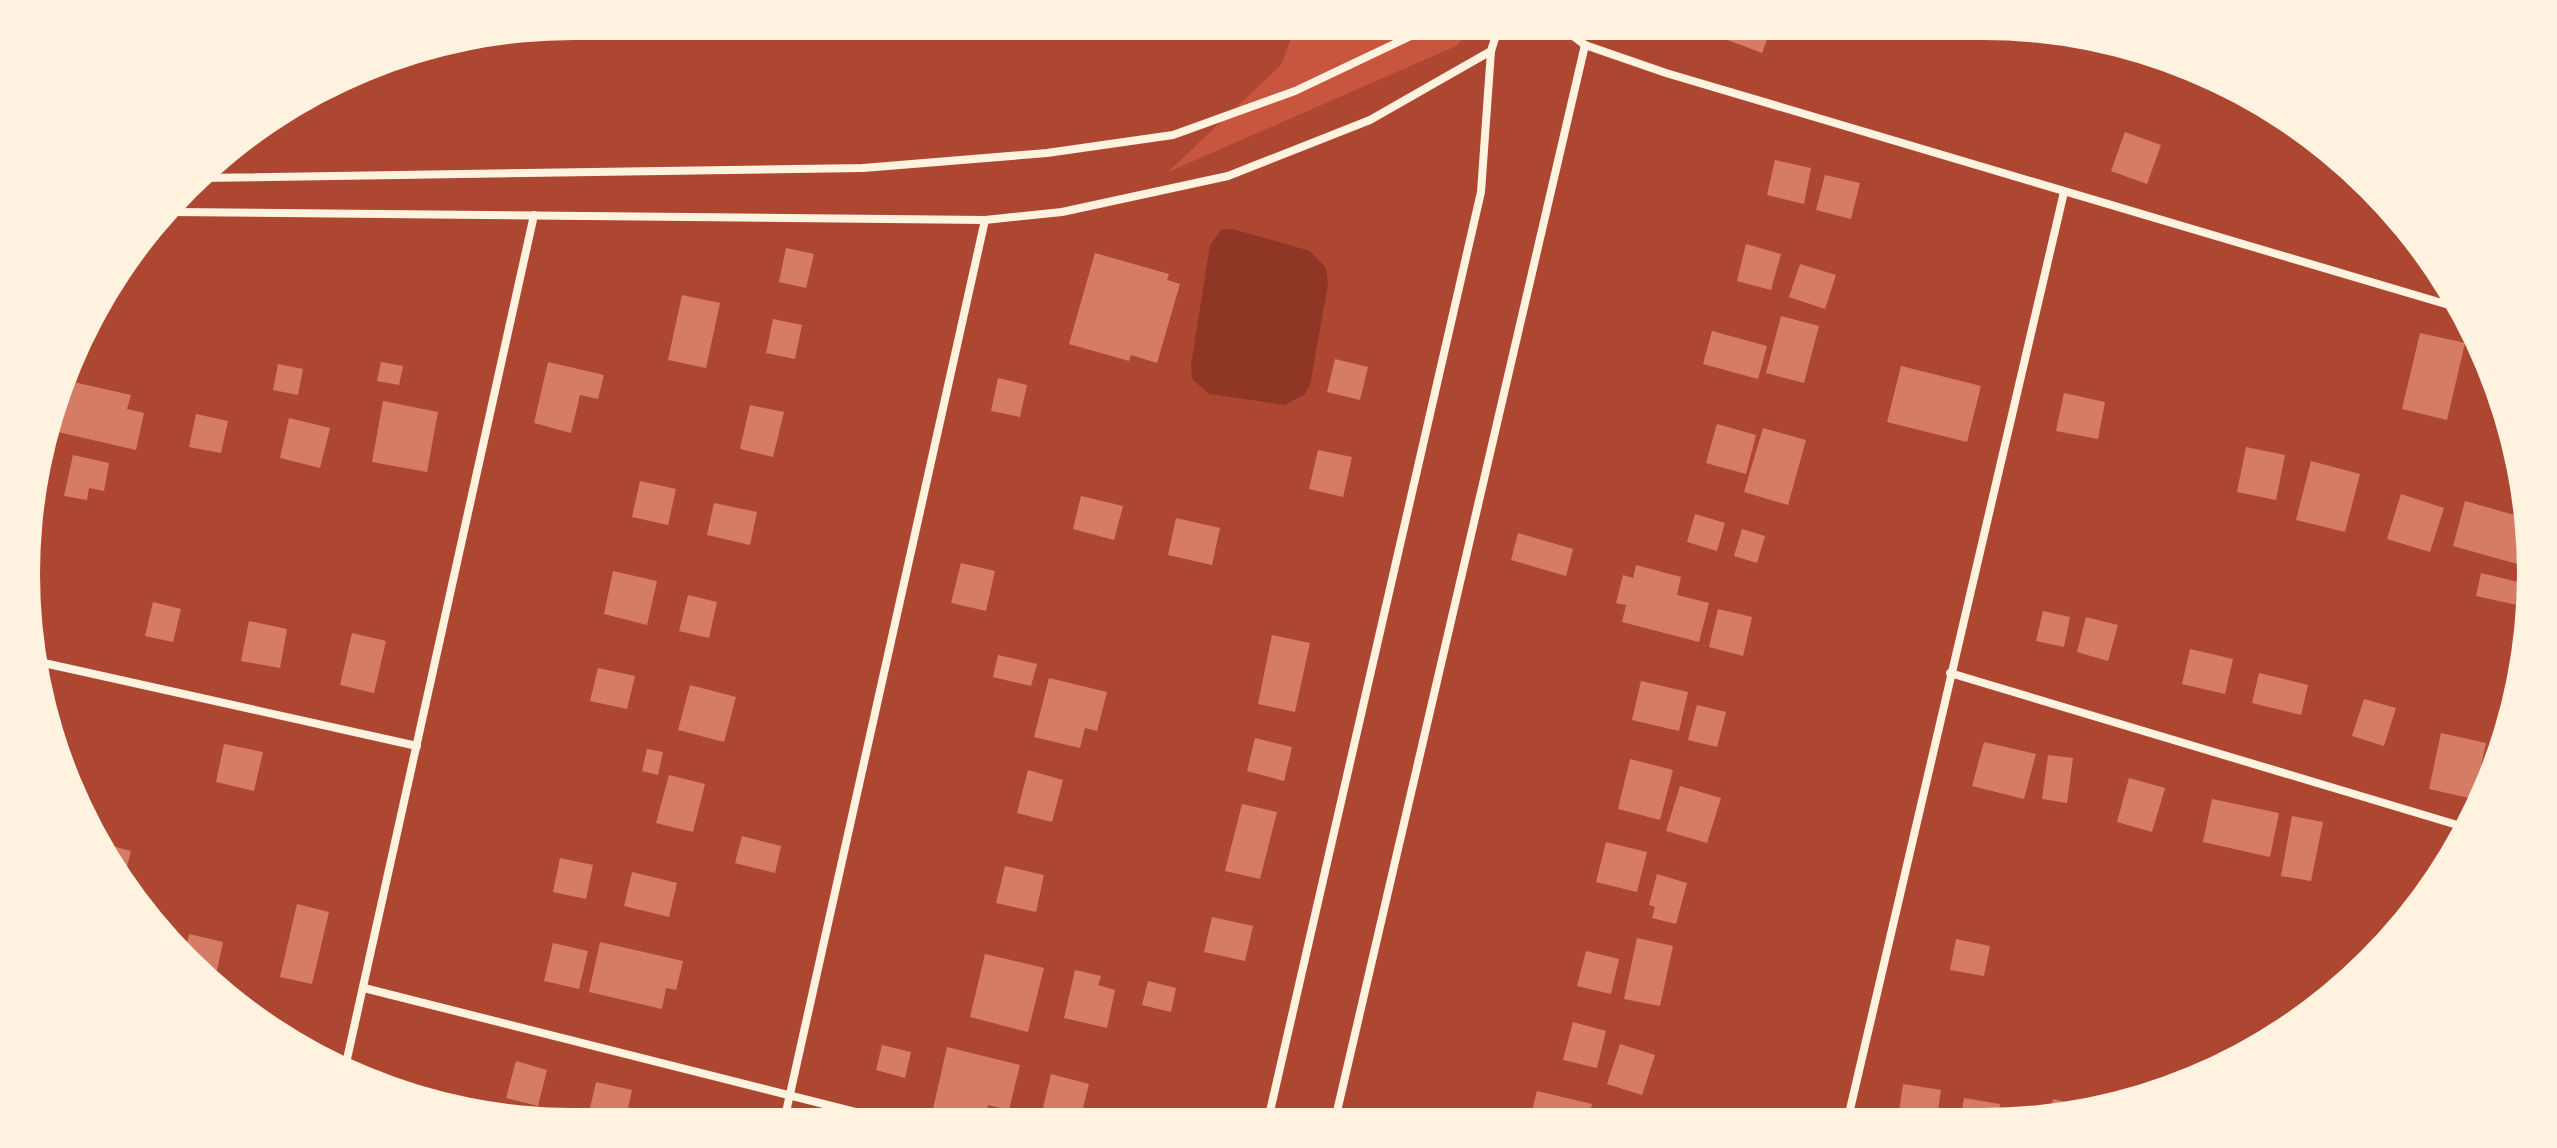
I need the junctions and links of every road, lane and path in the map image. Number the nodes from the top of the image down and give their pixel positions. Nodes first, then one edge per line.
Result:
1 (1402, 40) edge
2 (1495, 40) edge
3 (1578, 40) edge
4 (1585, 45) junction
5 (1491, 51) junction
6 (217, 178) edge
7 (2064, 192) junction
8 (182, 212) edge
9 (534, 215) junction
10 (985, 220) junction
11 (2443, 303) edge
12 (48, 664) edge
13 (1950, 673) junction
14 (417, 746) junction
15 (2454, 824) edge
16 (364, 988) junction
17 (348, 1057) edge
18 (790, 1096) junction
19 (787, 1108) edge
20 (838, 1108) edge
21 (1271, 1108) edge
22 (1338, 1108) edge
23 (1850, 1108) edge

1 - 6 street
2 - 5 street
3 - 4 street
4 - 7 street
4 - 22 street
5 - 10 street
5 - 21 street
7 - 11 street
7 - 13 street
8 - 9 street
9 - 10 street
9 - 14 street
10 - 18 street
12 - 14 street
13 - 15 street
13 - 23 street
14 - 16 street
16 - 17 street
16 - 18 street
18 - 19 street
18 - 20 street

